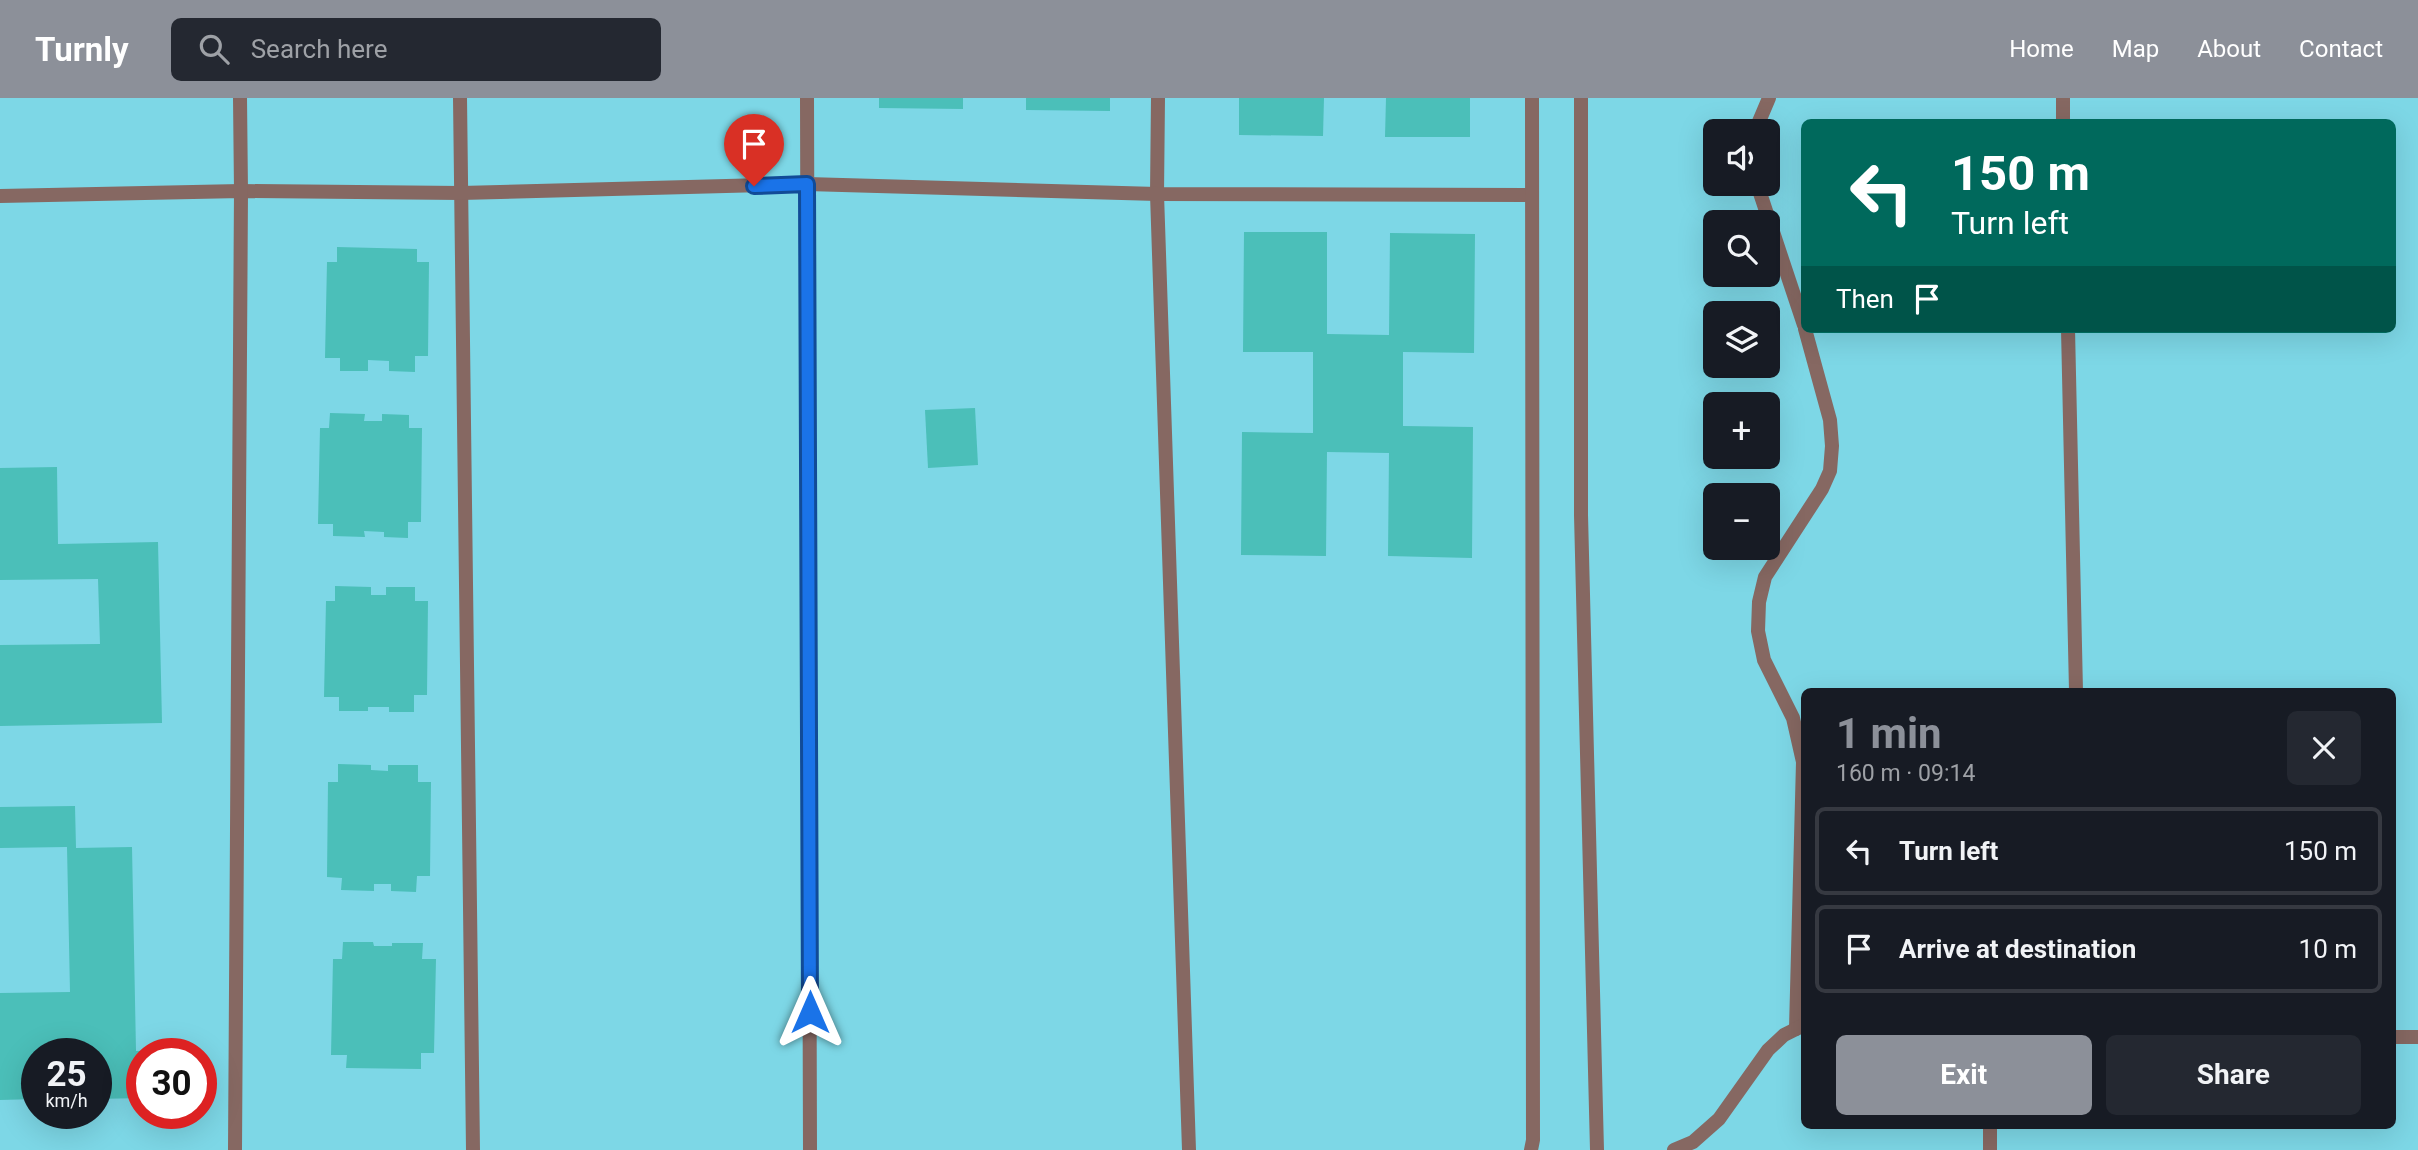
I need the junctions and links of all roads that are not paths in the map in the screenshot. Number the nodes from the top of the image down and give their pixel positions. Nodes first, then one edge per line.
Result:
1 (240, 98) edge
2 (460, 98) edge
3 (807, 98) edge
4 (1158, 98) edge
5 (1532, 98) edge
6 (1581, 98) edge
7 (1769, 98) edge
8 (2063, 98) edge
9 (1760, 119) edge
10 (2063, 119) edge
11 (807, 184) junction
12 (241, 191) junction
13 (461, 193) junction
14 (1157, 194) junction
15 (0, 195) edge
16 (1532, 195) junction
17 (1762, 196) edge
18 (1801, 315) edge
19 (1807, 333) edge
20 (2068, 333) edge
21 (2076, 688) edge
22 (1801, 753) edge
23 (1801, 939) edge
24 (1800, 1027) edge
25 (2396, 1037) edge
26 (2418, 1037) edge
27 (1990, 1129) edge
28 (235, 1150) edge
29 (473, 1150) edge
30 (810, 1150) edge
31 (1189, 1150) edge
32 (1531, 1150) edge
33 (1597, 1150) edge
34 (1674, 1150) edge
35 (1990, 1150) edge

1 - 12 street
2 - 13 street
3 - 11 street
4 - 14 street
5 - 16 street
6 - 33 street
7 - 9 street
8 - 10 street
11 - 13 street
11 - 14 street
11 - 30 street
12 - 13 street
12 - 15 street
12 - 28 street
13 - 29 street
14 - 16 street
14 - 31 street
16 - 32 street
17 - 18 street
19 - 22 street
20 - 21 street
23 - 24 street
24 - 34 street
25 - 26 street
27 - 35 street

